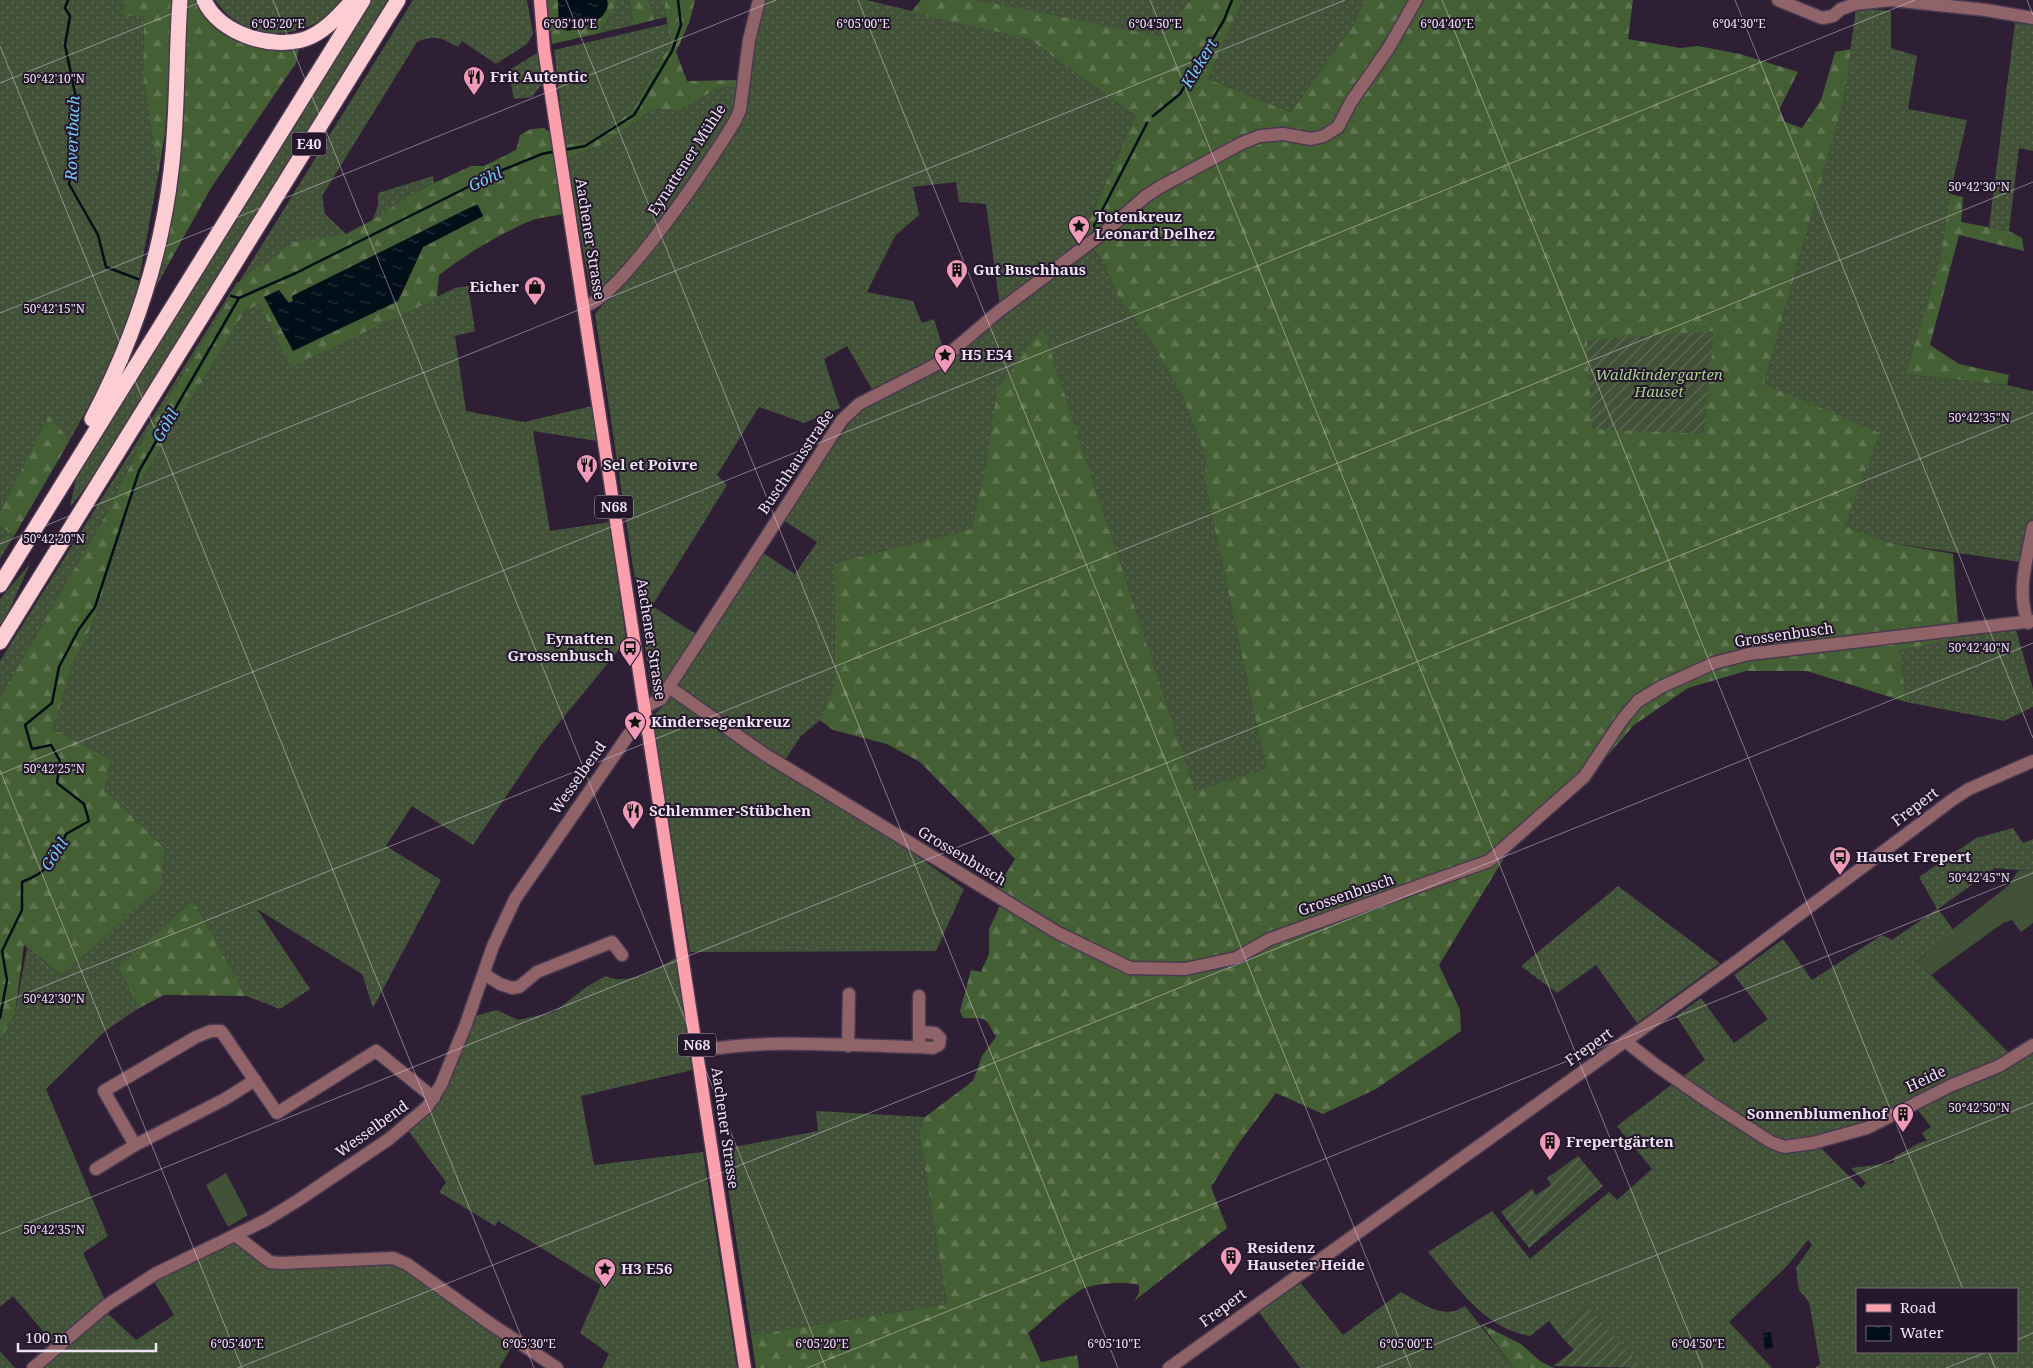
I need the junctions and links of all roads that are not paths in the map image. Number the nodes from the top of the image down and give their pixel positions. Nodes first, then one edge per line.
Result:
1 (180, 0) edge
2 (204, 0) edge
3 (353, 0) edge
4 (363, 0) edge
5 (398, 0) edge
6 (532, 0) edge
7 (540, 0) edge
8 (759, 0) edge
9 (1416, 0) edge
10 (1778, 0) edge
11 (1840, 4) edge
12 (2033, 18) edge
13 (542, 34) junction
14 (584, 306) junction
15 (94, 424) junction
16 (2033, 527) edge
17 (0, 585) edge
18 (2030, 622) edge
19 (0, 642) edge
20 (668, 687) junction
21 (645, 707) junction
22 (648, 723) junction
23 (2033, 761) edge
24 (622, 955) dead end
25 (484, 974) junction
26 (849, 994) dead end
27 (919, 996) dead end
28 (919, 1032) junction
29 (1625, 1041) junction
30 (2033, 1045) edge
31 (848, 1046) junction
32 (919, 1047) junction
33 (698, 1051) junction
34 (255, 1080) junction
35 (434, 1098) junction
36 (135, 1146) junction
37 (96, 1169) dead end
38 (235, 1235) junction
39 (33, 1368) edge
40 (557, 1368) edge
41 (745, 1368) edge
42 (1170, 1368) edge

1 - 15 highway
2 - 3 highway
4 - 15 highway, E40
5 - 19 highway, E40
6 - 13 main road, Aachener Strasse / N68
7 - 13 main road, Aachener Strasse / N68
8 - 14 street, Eynattener Mühle
9 - 20 street, Buschhausstraße
10 - 11 street
11 - 12 street
13 - 14 main road, Aachener Strasse / N68
14 - 21 main road, Aachener Strasse / N68
15 - 17 highway
16 - 18 street
18 - 20 street, Grossenbusch
20 - 21 street, Buschhausstraße
21 - 22 main road, Aachener Strasse / N68
22 - 25 street, Wesselbend
22 - 33 main road, Aachener Strasse / N68
23 - 29 street, Frepert
24 - 25 street
25 - 35 street, Wesselbend
26 - 31 street
27 - 28 street
28 - 32 street
28 - 32 street
29 - 30 street, Heide
29 - 42 street, Frepert
31 - 32 street
31 - 33 street
33 - 41 main road, Aachener Strasse / N68
34 - 35 street
34 - 36 street
34 - 36 street
35 - 38 street, Wesselbend
36 - 37 street
38 - 39 street, Wesselbend
38 - 40 street

